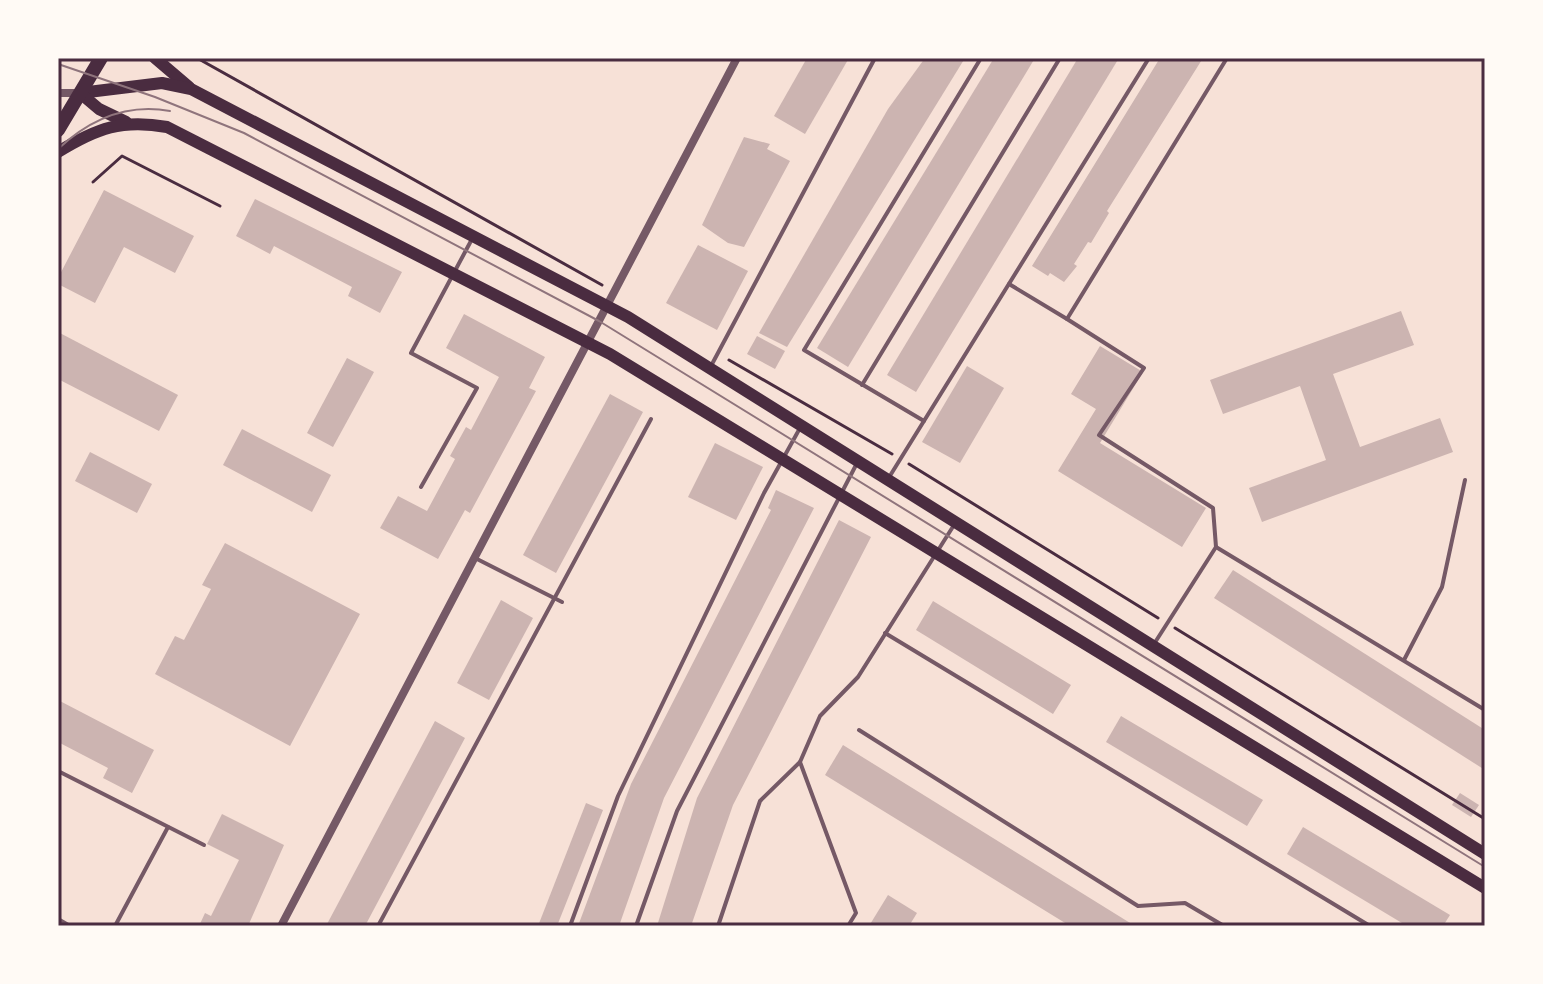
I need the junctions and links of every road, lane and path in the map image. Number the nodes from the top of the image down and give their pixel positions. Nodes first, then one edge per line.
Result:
1 (101, 58) edge
2 (155, 58) edge
3 (197, 58) edge
4 (737, 58) edge
5 (875, 58) edge
6 (981, 58) edge
7 (1060, 58) edge
8 (1149, 58) edge
9 (1227, 58) edge
10 (191, 89) junction
11 (58, 93) edge
12 (80, 93) junction
13 (126, 122) junction
14 (58, 130) edge
15 (58, 152) edge
16 (93, 182) dead end
17 (220, 206) dead end
18 (474, 236) junction
19 (454, 274) junction
20 (1009, 284) junction
21 (616, 292) junction
22 (608, 306) junction
23 (1067, 319) junction
24 (589, 343) junction
25 (717, 354) junction
26 (710, 368) junction
27 (862, 385) junction
28 (651, 419) dead end
29 (924, 421) junction
30 (801, 426) junction
31 (783, 459) junction
32 (900, 459) junction
33 (857, 463) junction
34 (1465, 480) dead end
35 (887, 481) junction
36 (421, 487) dead end
37 (841, 492) junction
38 (955, 523) junction
39 (1216, 547) junction
40 (938, 551) junction
41 (477, 559) junction
42 (553, 598) junction
43 (562, 602) dead end
44 (1167, 623) junction
45 (885, 633) junction
46 (1152, 646) junction
47 (1404, 660) junction
48 (1485, 710) edge
49 (859, 730) dead end
50 (800, 762) junction
51 (58, 771) edge
52 (1485, 819) edge
53 (168, 827) junction
54 (204, 845) dead end
55 (1485, 854) edge
56 (1485, 888) edge
57 (58, 919) edge
58 (70, 926) edge
59 (115, 926) edge
60 (281, 926) edge
61 (378, 926) edge
62 (570, 926) edge
63 (636, 926) edge
64 (718, 926) edge
65 (848, 926) edge
66 (1224, 926) edge
67 (1370, 926) edge

1 - 12 highway
2 - 10 main road
3 - 21 path
4 - 21 street
5 - 25 lane
6 - 27 lane
7 - 27 lane
8 - 20 lane
9 - 23 lane
10 - 12 main road
10 - 18 main road
11 - 12 street
12 - 13 main road
12 - 14 highway
13 - 15 main road
13 - 19 main road
16 - 17 path
18 - 19 lane
18 - 22 main road
19 - 24 main road
19 - 36 lane
20 - 23 lane
20 - 29 lane
21 - 22 street
22 - 24 street
22 - 26 main road
23 - 39 lane
24 - 31 main road
24 - 41 street
25 - 26 lane
25 - 32 path
26 - 30 main road
27 - 29 lane
28 - 42 lane
29 - 32 lane
30 - 31 lane
30 - 33 main road
31 - 37 main road
31 - 62 lane
32 - 35 lane
32 - 44 path
33 - 35 main road
33 - 37 lane
34 - 47 lane
35 - 38 main road
37 - 40 main road
37 - 63 lane
38 - 40 lane
38 - 46 main road
39 - 44 lane
39 - 47 lane
40 - 45 lane
40 - 56 main road
41 - 42 lane
41 - 60 street
42 - 43 lane
42 - 61 lane
44 - 46 lane
44 - 52 path
45 - 50 lane
45 - 67 lane
46 - 55 main road
47 - 48 lane
49 - 66 lane
50 - 64 lane
50 - 65 lane
51 - 53 lane
53 - 54 lane
53 - 59 lane
57 - 58 lane

